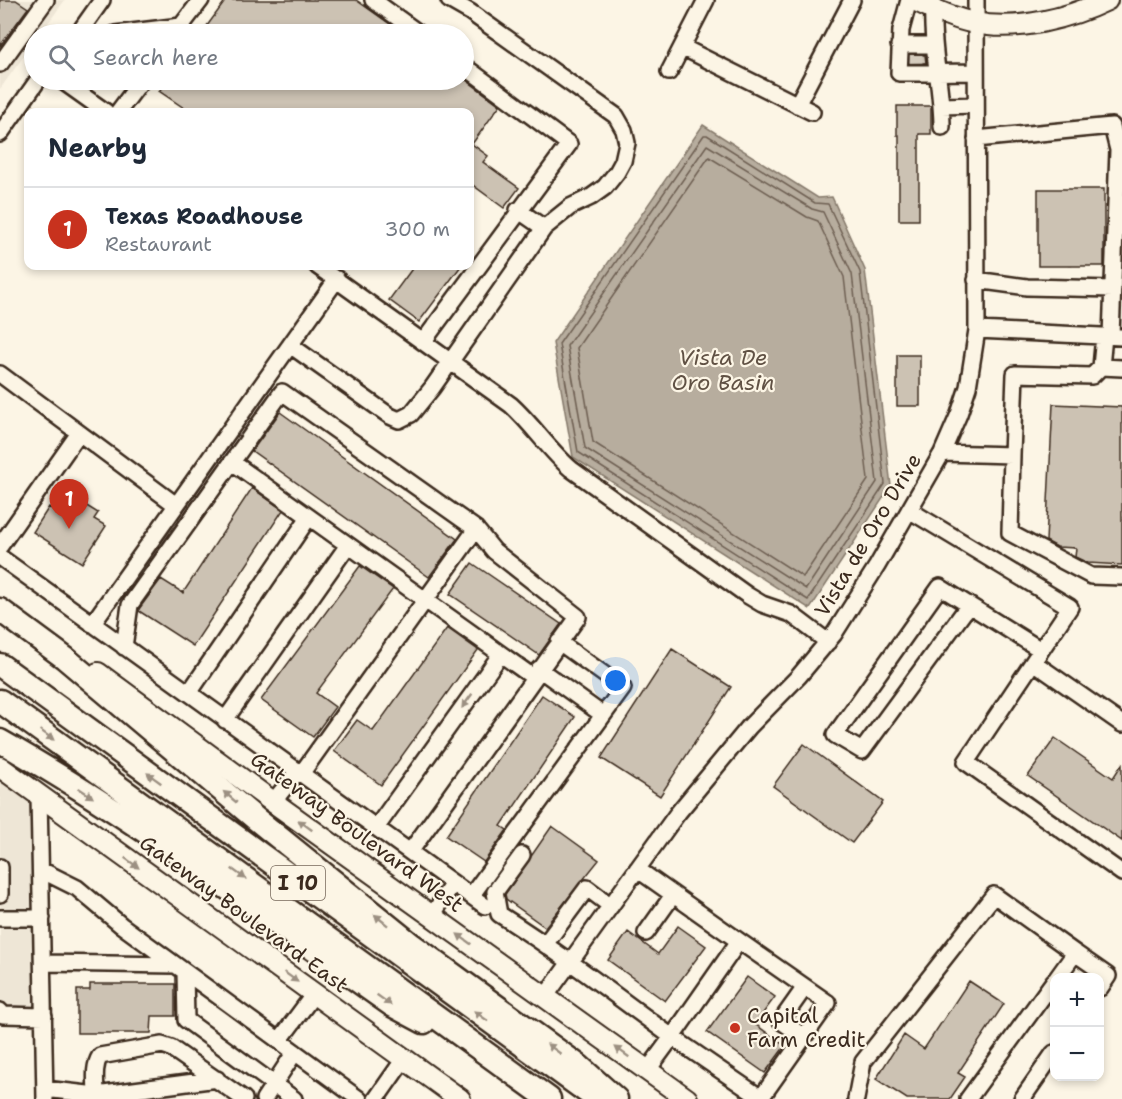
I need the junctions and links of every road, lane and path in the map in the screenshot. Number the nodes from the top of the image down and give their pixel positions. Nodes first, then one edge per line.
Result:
1 (46, 0) edge
2 (102, 0) edge
3 (201, 0) edge
4 (373, 0) edge
5 (449, 0) edge
6 (706, 0) edge
7 (852, 0) edge
8 (909, 0) edge
9 (914, 0) edge
10 (976, 0) edge
11 (1107, 0) edge
12 (933, 9) junction
13 (976, 23) junction
14 (29, 24) edge
15 (85, 24) edge
16 (183, 24) edge
17 (406, 24) edge
18 (24, 31) edge
19 (899, 45) junction
20 (933, 45) junction
21 (682, 47) junction
22 (915, 59) junction
23 (0, 64) edge
24 (669, 72) dead end
25 (975, 72) junction
26 (474, 73) edge
27 (938, 74) junction
28 (31, 90) edge
29 (75, 90) edge
30 (134, 90) edge
31 (797, 105) junction
32 (976, 105) junction
33 (942, 106) junction
34 (100, 108) edge
35 (121, 108) edge
36 (812, 112) dead end
37 (942, 127) dead end
38 (0, 134) edge
39 (976, 139) junction
40 (518, 210) junction
41 (544, 228) junction
42 (324, 270) edge
43 (337, 279) junction
44 (976, 280) junction
45 (1113, 289) junction
46 (977, 330) junction
47 (1112, 336) edge
48 (423, 342) junction
49 (290, 345) junction
50 (450, 362) junction
51 (1101, 367) junction
52 (1122, 368) edge
53 (0, 374) edge
54 (79, 433) junction
55 (942, 453) junction
56 (1012, 455) junction
57 (232, 462) junction
58 (176, 505) junction
59 (909, 510) junction
60 (309, 516) junction
61 (476, 529) junction
62 (348, 544) junction
63 (0, 546) edge
64 (0, 557) edge
65 (1122, 577) edge
66 (425, 599) junction
67 (0, 602) edge
68 (969, 605) junction
69 (0, 610) edge
70 (92, 624) junction
71 (559, 642) junction
72 (828, 642) junction
73 (124, 646) junction
74 (501, 654) junction
75 (1037, 656) junction
76 (0, 665) edge
77 (536, 673) junction
78 (189, 693) junction
79 (0, 701) edge
80 (603, 715) junction
81 (225, 720) junction
82 (1122, 724) edge
83 (0, 741) edge
84 (0, 767) edge
85 (300, 773) junction
86 (39, 796) junction
87 (273, 802) junction
88 (376, 828) junction
89 (410, 852) junction
90 (522, 855) dead end
91 (0, 867) edge
92 (637, 869) junction
93 (41, 870) junction
94 (1122, 873) edge
95 (453, 883) junction
96 (0, 894) edge
97 (673, 895) junction
98 (471, 896) junction
99 (485, 906) dead end
100 (611, 906) junction
101 (432, 916) junction
102 (0, 918) edge
103 (42, 918) junction
104 (646, 933) dead end
105 (739, 941) junction
106 (546, 943) junction
107 (1075, 953) junction
108 (43, 963) junction
109 (570, 963) junction
110 (180, 968) junction
111 (1060, 973) edge
112 (1104, 973) edge
113 (805, 987) junction
114 (1050, 987) edge
115 (314, 994) junction
116 (545, 997) junction
117 (0, 1011) edge
118 (44, 1016) junction
119 (672, 1036) junction
120 (804, 1037) junction
121 (279, 1041) junction
122 (295, 1052) junction
123 (492, 1058) junction
124 (404, 1059) junction
125 (1050, 1059) edge
126 (648, 1071) junction
127 (217, 1079) junction
128 (274, 1085) junction
129 (45, 1094) edge
130 (98, 1097) edge
131 (244, 1099) edge
132 (264, 1099) edge
133 (294, 1099) edge
134 (359, 1099) edge
135 (376, 1099) edge
136 (460, 1099) edge
137 (549, 1099) edge
138 (597, 1099) edge
139 (616, 1099) edge
140 (687, 1099) edge
141 (856, 1099) edge
142 (968, 1099) edge
143 (1022, 1099) edge

1 - 14 street
2 - 15 street
3 - 16 street
4 - 17 street
5 - 41 street
6 - 21 street
7 - 31 street
8 - 19 street
9 - 12 main road
10 - 13 street, Vista de Oro Drive
11 - 13 main road
12 - 13 main road
12 - 20 street
13 - 25 street, Vista de Oro Drive
18 - 23 street
19 - 22 street
19 - 22 street
20 - 22 street
20 - 27 street
21 - 24 street
21 - 31 street
22 - 27 street
25 - 27 street
25 - 32 street, Vista de Oro Drive
26 - 40 street
27 - 33 street
28 - 38 street
29 - 34 street
30 - 35 street
31 - 36 street
32 - 33 street
32 - 39 street, Vista de Oro Drive
33 - 37 street
39 - 44 street, Vista de Oro Drive
39 - 45 street
40 - 41 street
40 - 48 street
41 - 50 street
42 - 43 street
43 - 48 street
43 - 49 street
44 - 45 street
44 - 46 street, Vista de Oro Drive
45 - 47 street
46 - 47 street
46 - 55 street, Vista de Oro Drive
47 - 51 street
48 - 50 street
49 - 50 street
49 - 58 street
50 - 72 street
51 - 52 street
51 - 56 street
53 - 54 street
54 - 58 street
54 - 63 street
55 - 56 street
55 - 59 street, Vista de Oro Drive
56 - 65 street
57 - 60 street
57 - 61 street
57 - 73 street
58 - 70 street
59 - 72 street, Vista de Oro Drive
59 - 75 street
60 - 62 street
60 - 78 street
61 - 66 street
61 - 71 street
62 - 66 street
62 - 81 street
64 - 70 street
66 - 74 street
66 - 85 street
67 - 87 main road, Gateway Boulevard West
68 - 68 street
68 - 75 street
139 -> 69 highway
70 - 73 street
71 - 77 street
71 - 80 street
72 - 92 street, Vista de Oro Drive
73 - 78 street
74 - 77 street
74 -> 88 street
75 - 82 street
75 - 94 street
138 -> 76 highway, I 10
77 - 80 street
77 - 89 street
78 - 81 street
79 -> 123 highway, I 10
80 - 98 street
81 - 85 street
83 -> 123 highway
84 - 86 main road, Gateway Boulevard East
85 - 87 street
85 - 88 street
86 - 93 street
86 -> 115 main road, Gateway Boulevard East
101 -> 87 main road, Gateway Boulevard West
88 - 89 street
89 - 95 street
90 - 106 street
91 - 96 street
92 - 97 street
92 - 100 street, Vista de Oro Drive
93 - 103 street
93 - 110 street
95 - 98 street
95 - 101 street
97 - 104 street
97 - 105 street
98 - 99 street
100 - 106 street
100 - 109 street, Vista de Oro Drive
116 -> 101 main road, Gateway Boulevard West
102 - 103 street
103 - 108 street
105 - 113 street
105 - 119 street
106 - 109 street
107 - 111 street
107 - 112 street
107 - 141 street
108 - 110 street
108 - 118 street
109 - 116 street, Vista de Oro Drive
109 - 119 street
110 - 121 street
110 - 128 street
113 - 120 street
113 - 120 street
114 - 142 street
115 - 121 street
115 - 124 main road, Gateway Boulevard East
126 -> 116 main road, Gateway Boulevard West
117 - 118 street
118 - 129 street
119 - 120 street
119 - 126 street
121 - 122 street
122 - 128 street
122 - 134 street
123 - 137 highway, I 10
124 - 135 street
124 - 136 main road, Gateway Boulevard East
125 - 143 street
126 - 140 main road, Gateway Boulevard West
127 - 130 street
127 - 130 street
127 - 131 street
128 - 132 street
128 - 133 street
129 - 130 street

